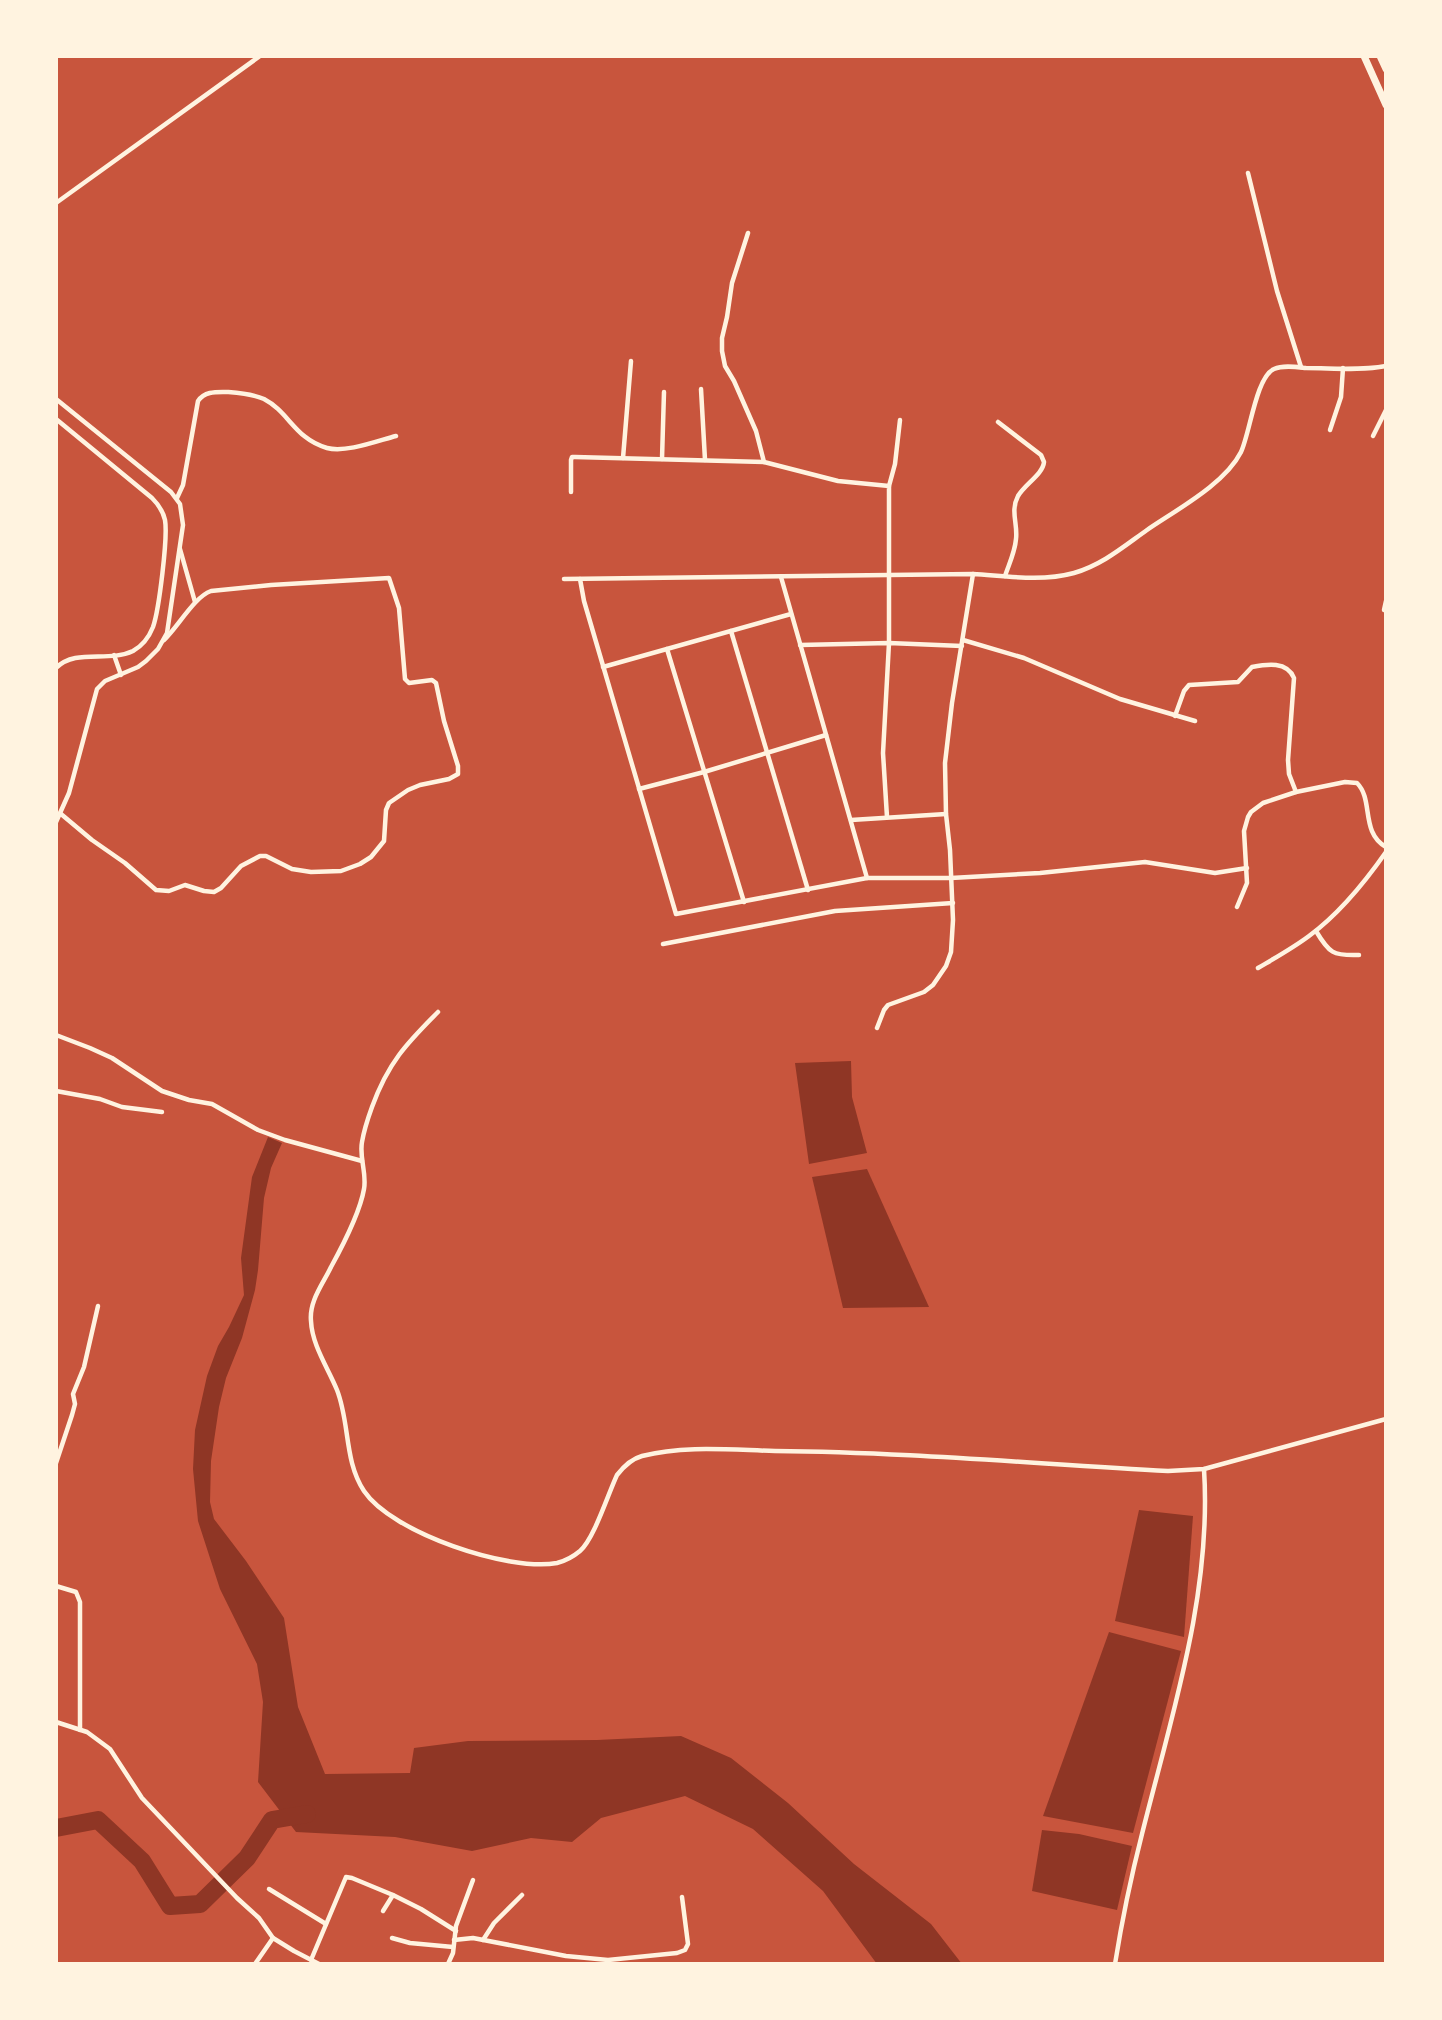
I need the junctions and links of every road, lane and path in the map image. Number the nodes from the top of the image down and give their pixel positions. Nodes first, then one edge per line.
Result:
1 (260, 56) edge
2 (1364, 56) edge
3 (1380, 56) edge
4 (1386, 69) edge
5 (1386, 105) edge
6 (1248, 173) dead end
7 (56, 203) edge
8 (748, 233) dead end
9 (631, 361) dead end
10 (1386, 366) edge
11 (1301, 368) junction
12 (1343, 368) junction
13 (701, 388) dead end
14 (664, 391) dead end
15 (56, 399) edge
16 (1386, 410) edge
17 (56, 419) edge
18 (900, 420) dead end
19 (998, 422) dead end
20 (1330, 430) dead end
21 (396, 436) dead end
22 (1373, 436) dead end
23 (623, 458) junction
24 (662, 459) junction
25 (705, 460) junction
26 (764, 462) junction
27 (889, 486) junction
28 (571, 492) dead end
29 (177, 498) junction
30 (180, 548) junction
31 (972, 574) junction
32 (890, 576) junction
33 (1005, 576) junction
34 (781, 577) junction
35 (564, 579) dead end
36 (580, 579) junction
37 (1386, 601) edge
38 (195, 602) junction
39 (1384, 610) dead end
40 (791, 614) junction
41 (731, 631) junction
42 (164, 640) junction
43 (889, 643) junction
44 (962, 643) junction
45 (800, 645) junction
46 (667, 649) junction
47 (116, 661) junction
48 (604, 667) junction
49 (56, 668) edge
50 (121, 675) junction
51 (1175, 716) junction
52 (1195, 721) dead end
53 (826, 735) junction
54 (768, 752) junction
55 (704, 772) junction
56 (639, 789) junction
57 (1296, 792) junction
58 (61, 814) junction
59 (946, 814) junction
60 (887, 817) junction
61 (850, 820) junction
62 (56, 822) edge
63 (1386, 849) edge
64 (1247, 868) junction
65 (867, 878) junction
66 (951, 878) junction
67 (808, 890) junction
68 (744, 902) junction
69 (953, 903) junction
70 (1237, 907) dead end
71 (1316, 931) junction
72 (663, 944) dead end
73 (1359, 955) dead end
74 (1258, 968) dead end
75 (438, 1012) dead end
76 (877, 1028) dead end
77 (56, 1035) edge
78 (56, 1091) edge
79 (162, 1112) dead end
80 (362, 1161) junction
81 (99, 1306) dead end
82 (1386, 1419) edge
83 (56, 1463) edge
84 (1204, 1469) junction
85 (56, 1586) edge
86 (56, 1722) edge
87 (80, 1730) junction
88 (473, 1880) dead end
89 (269, 1889) dead end
90 (393, 1895) junction
91 (522, 1895) dead end
92 (682, 1897) dead end
93 (383, 1911) dead end
94 (326, 1924) junction
95 (456, 1931) junction
96 (273, 1938) junction
97 (392, 1938) dead end
98 (454, 1940) junction
99 (483, 1940) junction
100 (453, 1947) junction
101 (581, 1957) junction
102 (311, 1960) junction
103 (256, 1964) edge
104 (319, 1964) edge
105 (448, 1964) edge
106 (584, 1964) edge
107 (1115, 1964) edge

1 - 7 street
2 - 5 highway
3 - 4 highway
6 - 11 street
8 - 26 street
9 - 23 street
10 - 12 street
11 - 12 street
11 - 33 street
12 - 20 street
13 - 25 street
14 - 24 street
15 - 29 street
16 - 22 street
17 - 47 street
18 - 27 street
19 - 33 street
21 - 29 street
23 - 24 street
23 - 28 street
24 - 25 street
25 - 26 street
26 - 27 street
27 - 32 street
29 - 30 street
30 - 38 street
30 - 42 street
31 - 32 street
31 - 33 street
31 - 44 street
32 - 34 street
32 - 43 street
34 - 36 street
34 - 40 street
35 - 36 street
36 - 48 street
37 - 39 street
38 - 42 street
38 - 58 street
40 - 41 street
40 - 45 street
41 - 46 street
41 - 54 street
42 - 50 street
43 - 44 street
43 - 45 street
43 - 60 street
44 - 51 street
44 - 59 street
45 - 53 street
46 - 48 street
46 - 55 street
47 - 49 street
47 - 50 street
48 - 56 street
50 - 58 street
51 - 52 street
51 - 57 street
53 - 54 street
53 - 61 street
54 - 55 street
54 - 67 street
55 - 56 street
55 - 68 street
56 - 68 street
57 - 63 street
57 - 64 street
58 - 62 street
59 - 60 street
59 - 66 street
60 - 61 street
61 - 65 street
63 - 71 street
64 - 66 street
64 - 70 street
65 - 66 street
65 - 67 street
66 - 69 street
67 - 68 street
69 - 72 street
69 - 76 street
71 - 73 street
71 - 74 street
75 - 80 street
77 - 80 street
78 - 79 street
80 - 84 street
81 - 83 street
82 - 84 street
84 - 107 street
85 - 87 street
86 - 87 street
87 - 96 street
88 - 95 street
89 - 94 street
90 - 93 street
90 - 94 street
90 - 95 street
91 - 99 street
92 - 101 street
94 - 102 street
95 - 98 street
96 - 102 street
96 - 103 street
97 - 100 street
98 - 99 street
98 - 100 street
99 - 101 street
100 - 105 street
101 - 106 street
102 - 104 street

